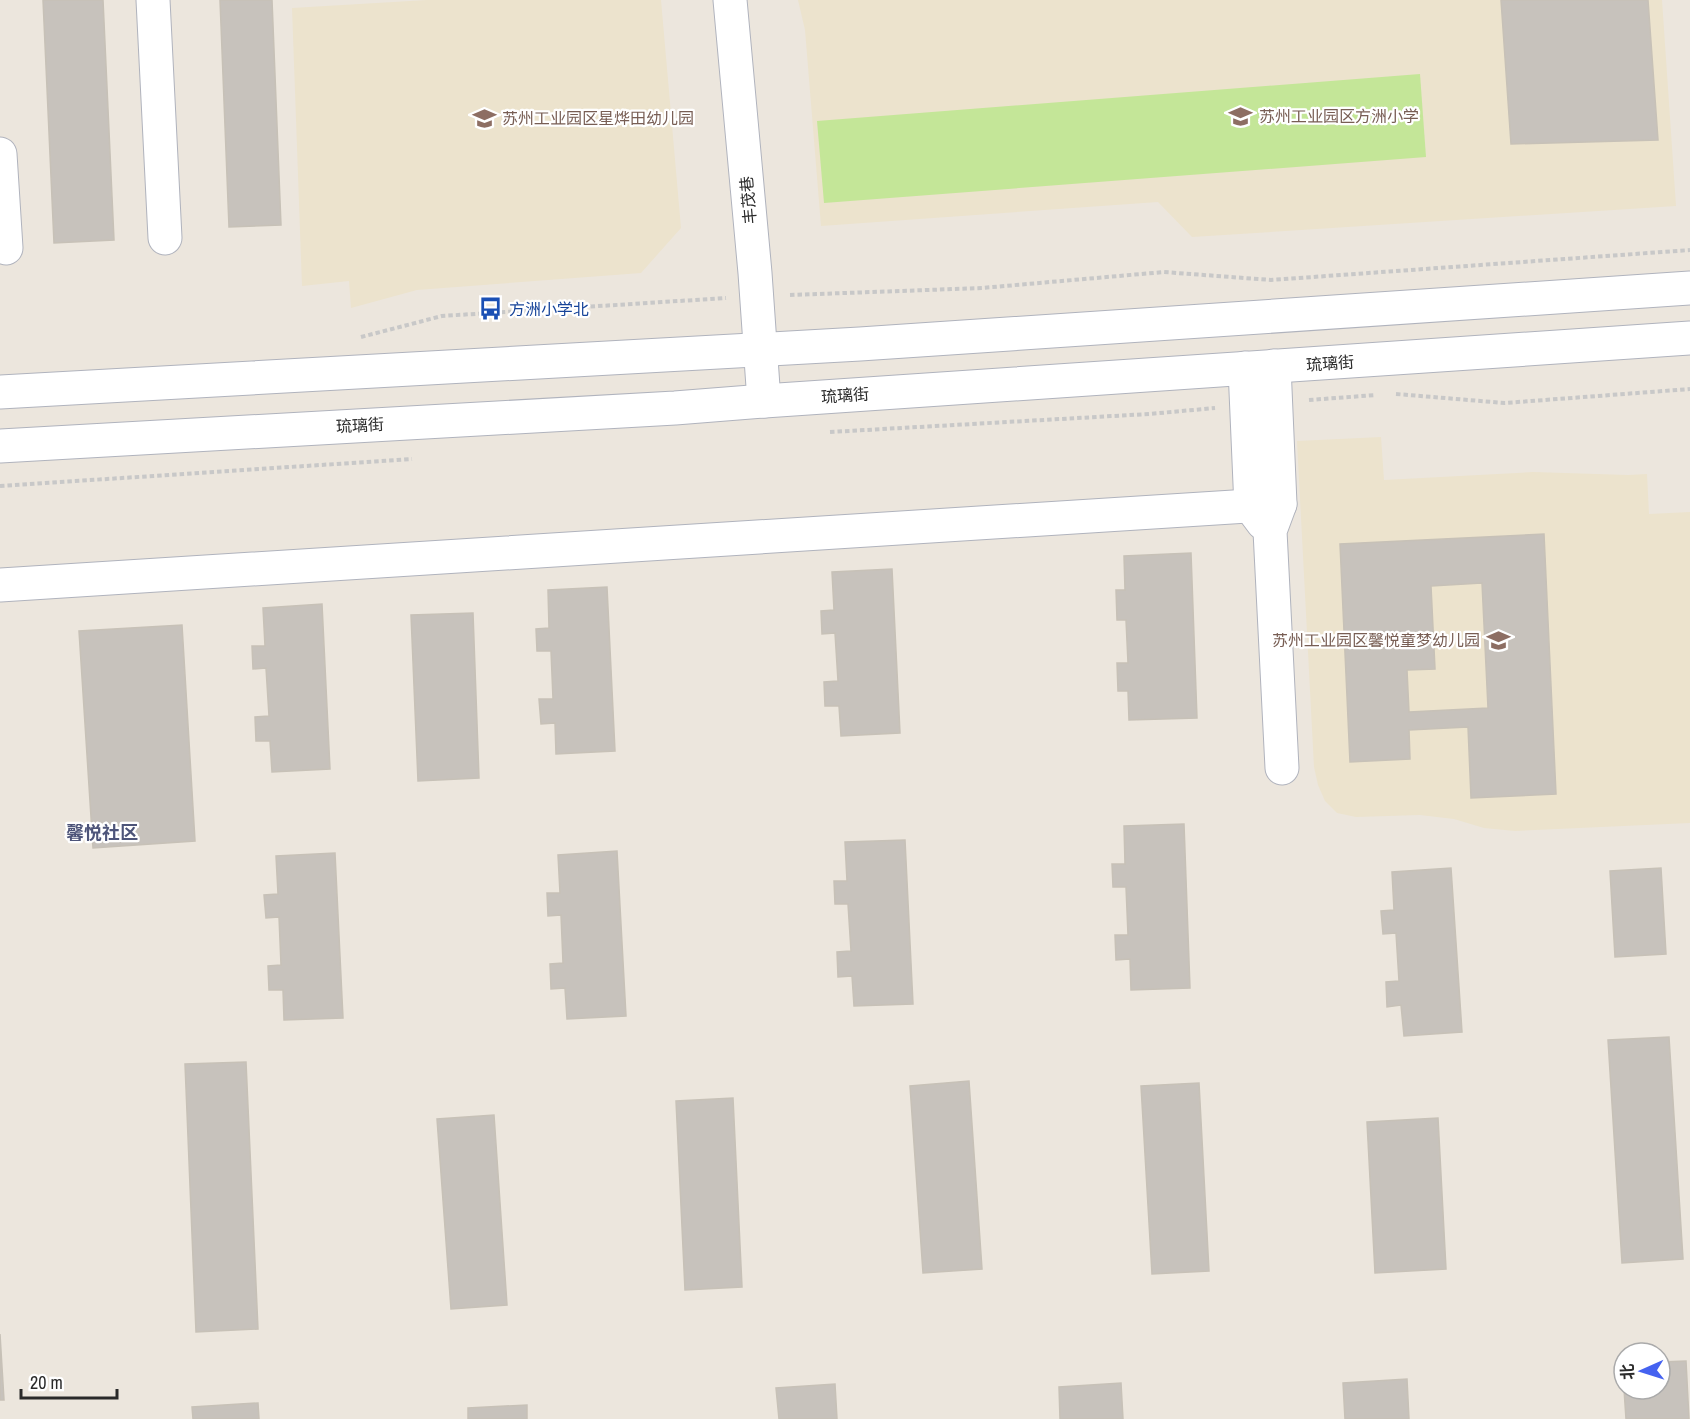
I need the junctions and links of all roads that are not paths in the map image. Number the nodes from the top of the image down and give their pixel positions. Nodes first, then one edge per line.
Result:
1 (153, 0) edge
2 (730, 0) edge
3 (0, 154) edge
4 (165, 238) dead end
5 (6, 248) dead end
6 (1690, 288) edge
7 (1690, 338) edge
8 (759, 349) junction
9 (1259, 367) junction
10 (0, 392) edge
11 (764, 400) junction
12 (0, 446) edge
13 (1267, 514) junction
14 (0, 585) edge
15 (1282, 768) dead end

1 - 4 main road
2 - 8 main road, 丰茂巷
3 - 5 main road
6 - 8 main road
7 - 9 main road, 琉璃街
8 - 10 main road
8 - 11 main road, 丰茂巷
9 - 11 main road, 琉璃街
9 - 13 main road
11 - 12 main road, 琉璃街
13 - 14 main road
13 - 15 main road

